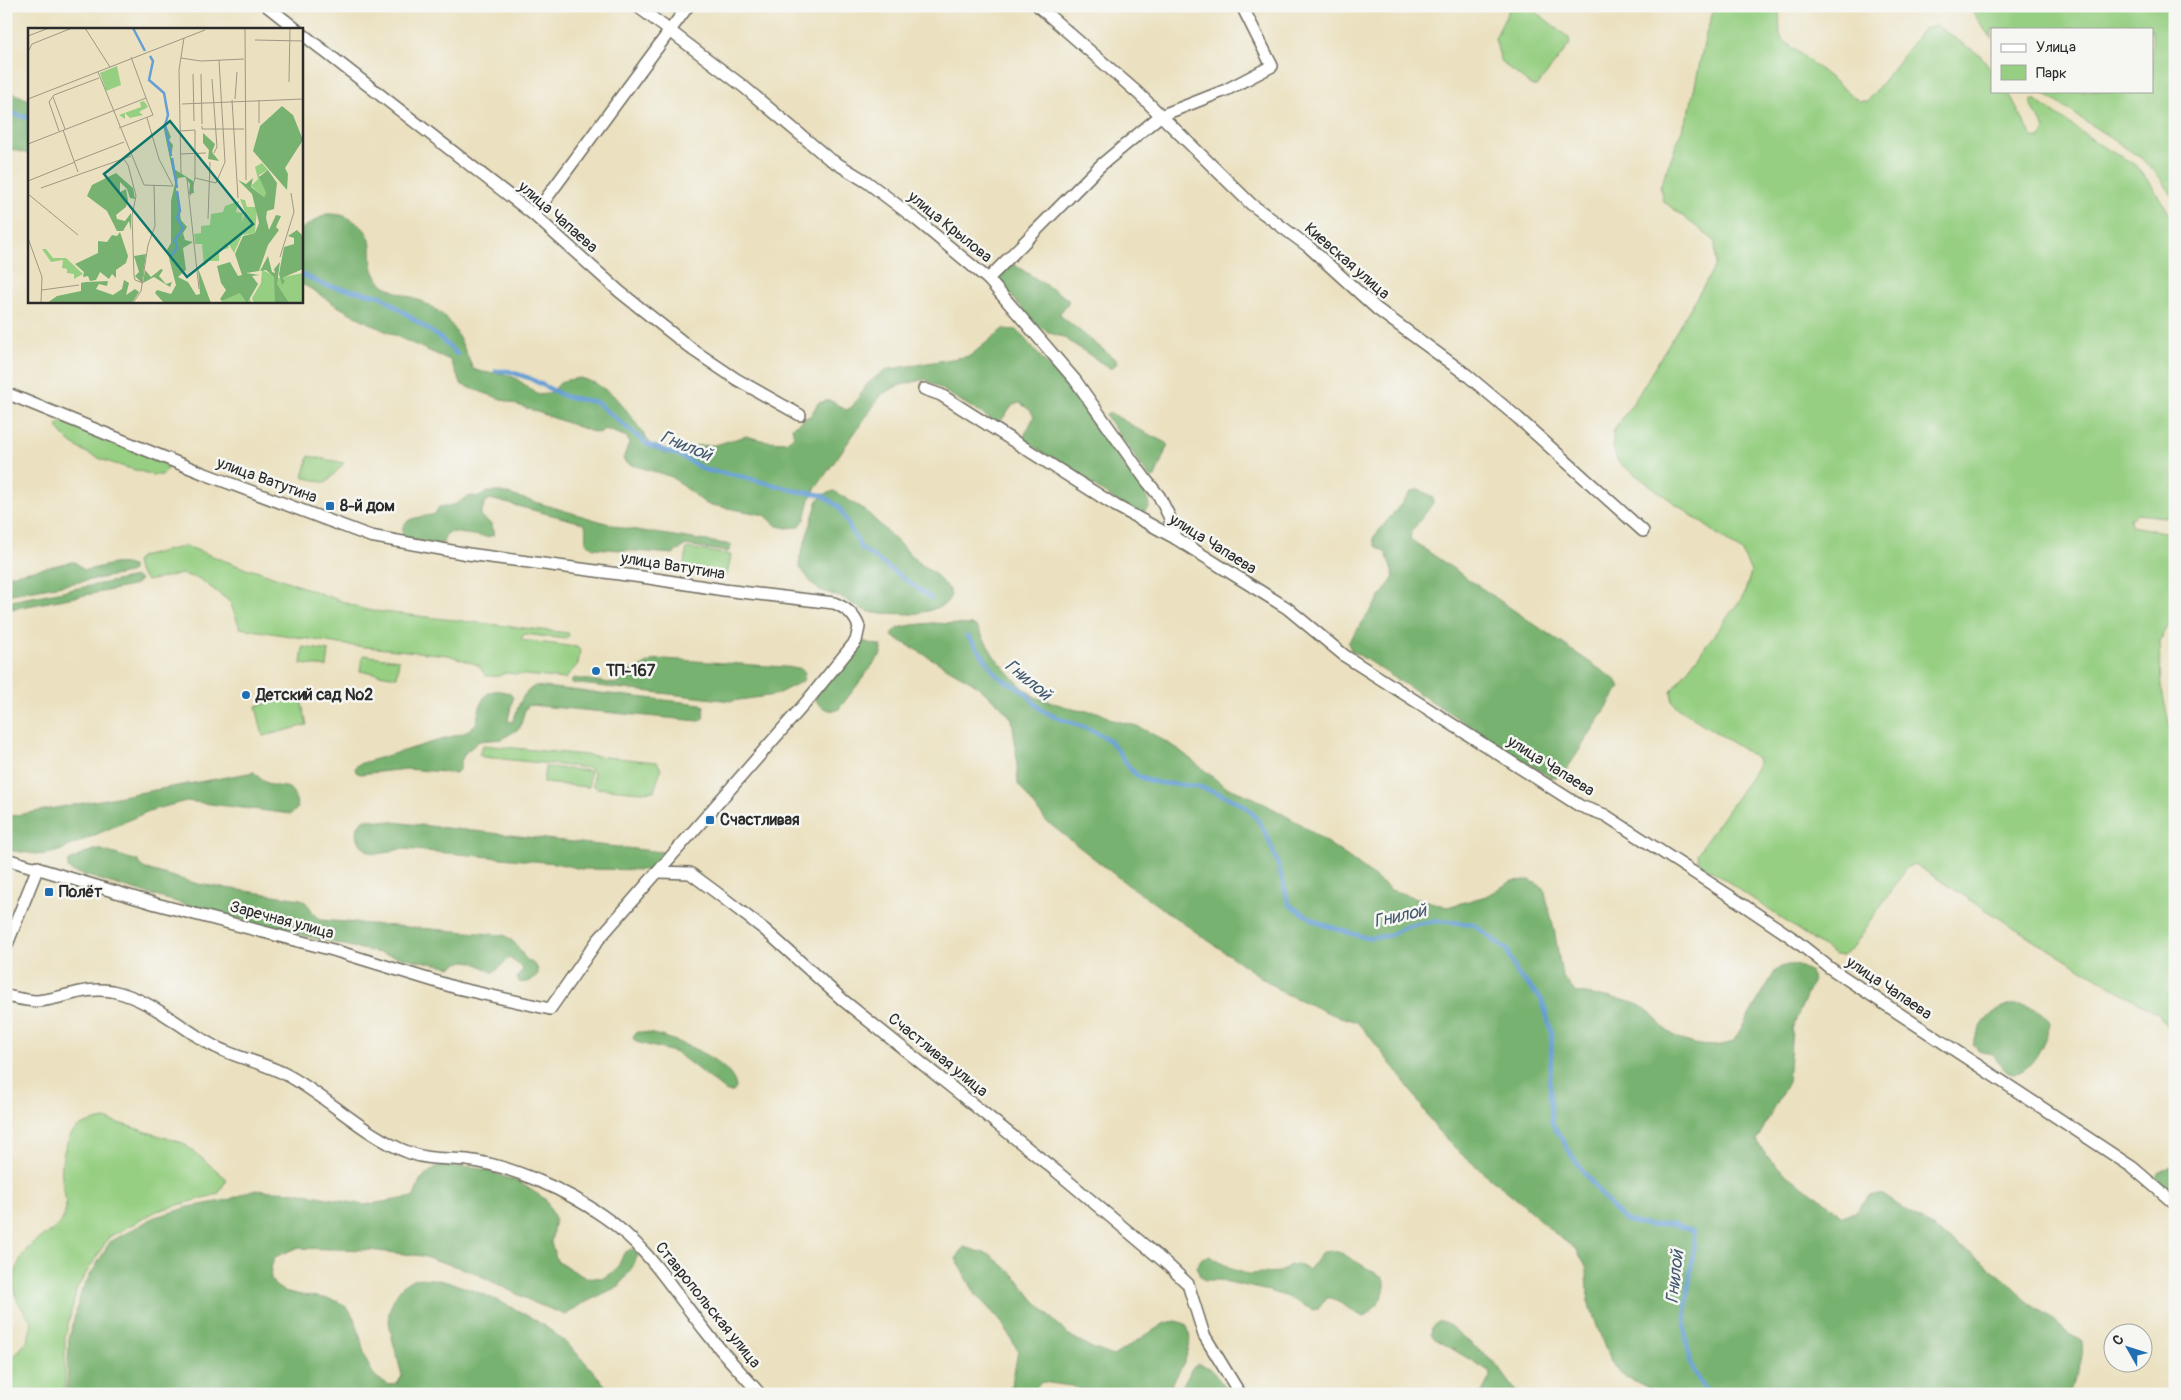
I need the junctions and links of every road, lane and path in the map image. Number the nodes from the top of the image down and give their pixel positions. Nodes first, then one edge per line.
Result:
1 (267, 6) edge
2 (637, 6) edge
3 (688, 6) edge
4 (1038, 6) edge
5 (1242, 6) edge
6 (295, 28) edge
7 (668, 31) junction
8 (302, 34) edge
9 (1160, 116) junction
10 (534, 215) junction
11 (988, 279) junction
12 (924, 389) dead end
13 (6, 393) edge
14 (800, 415) dead end
15 (1642, 531) dead end
16 (1175, 538) junction
17 (6, 859) edge
18 (38, 867) junction
19 (659, 872) junction
20 (6, 947) edge
21 (6, 996) edge
22 (550, 1008) joint
23 (2175, 1204) edge
24 (760, 1394) edge
25 (1240, 1394) edge

1 - 6 street
2 - 7 street, улица Крылова
3 - 7 street
4 - 9 street, Киевская улица
5 - 9 street
7 - 10 street
7 - 11 street, улица Крылова
8 - 10 street, улица Чапаева
9 - 11 street
9 - 15 street, Киевская улица
10 - 14 street, улица Чапаева
11 - 16 street, улица Крылова
12 - 16 street, улица Чапаева
13 - 19 street, улица Ватутина
16 - 23 street, улица Чапаева
17 - 18 street, Заречная улица
18 - 20 street
18 - 22 street, Заречная улица
19 - 22 street, улица Ватутина
19 - 25 street, Счастливая улица
21 - 24 street, Ставропольская улица

